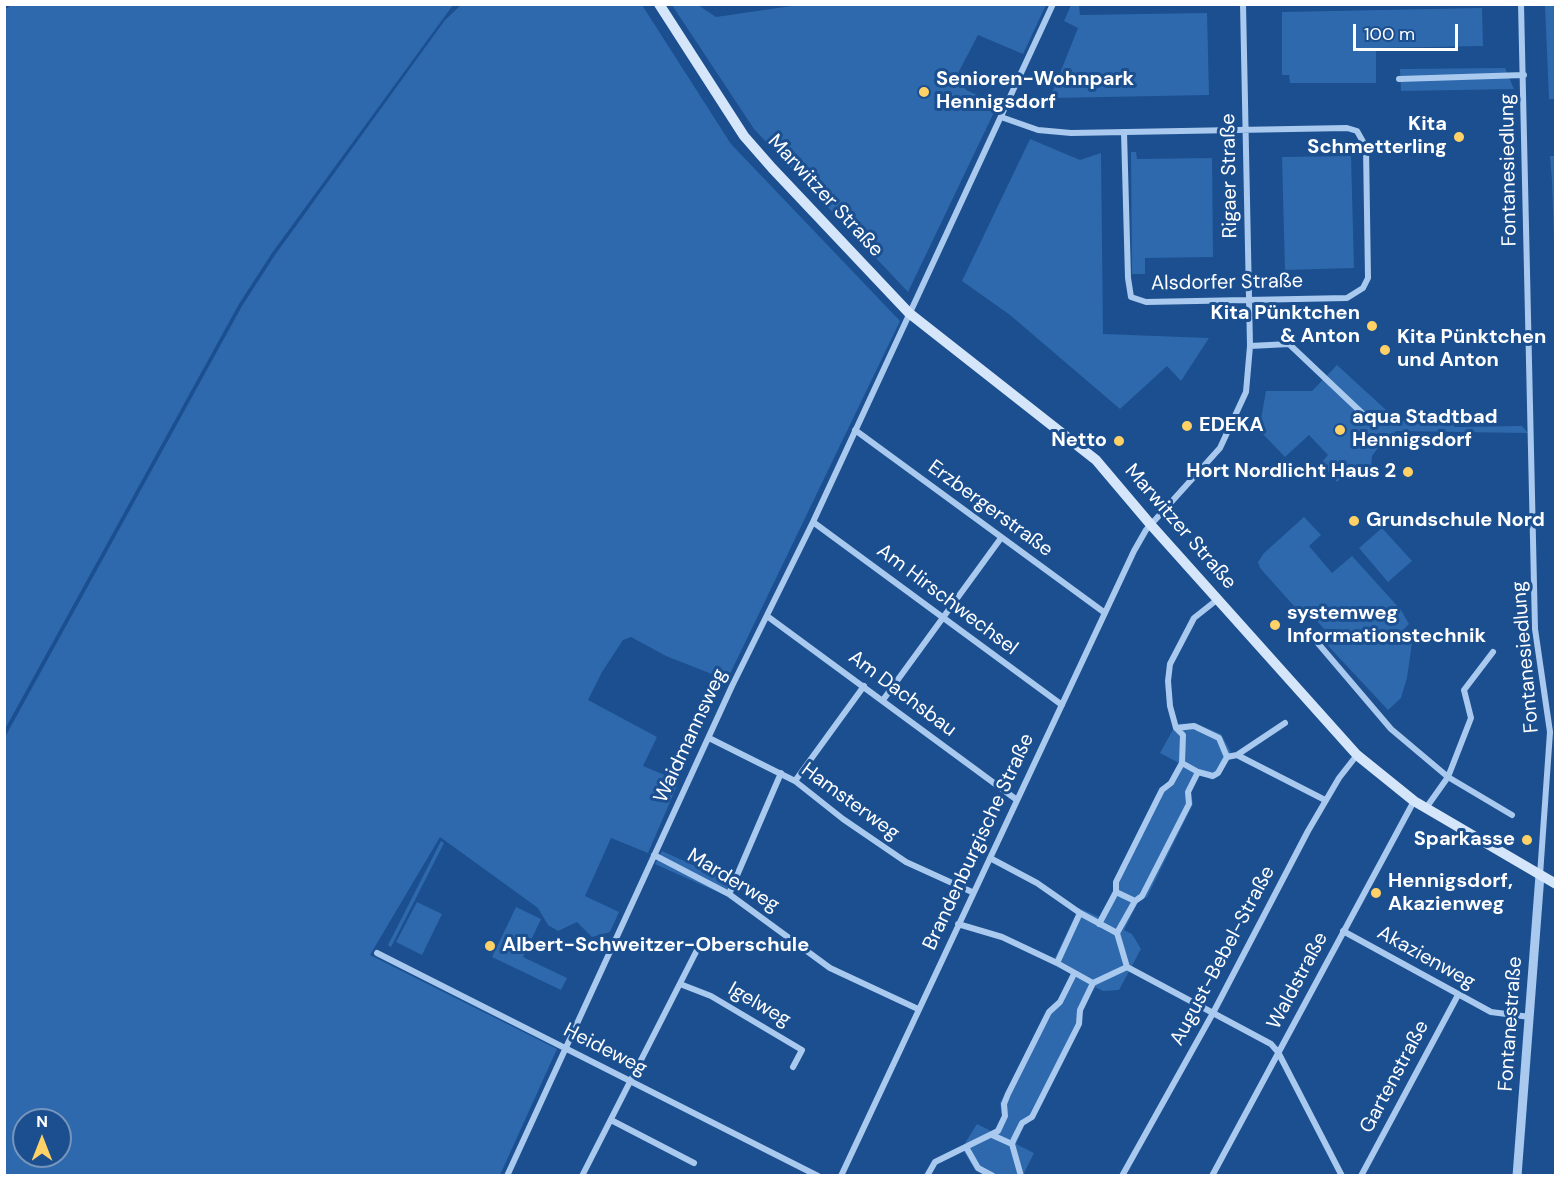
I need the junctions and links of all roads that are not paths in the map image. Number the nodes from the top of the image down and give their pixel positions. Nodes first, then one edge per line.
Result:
1 (659, 4) edge
2 (1053, 4) edge
3 (1243, 4) edge
4 (1521, 4) edge
5 (1524, 75) junction
6 (1399, 79) dead end
7 (1000, 117) junction
8 (1245, 130) junction
9 (1124, 132) junction
10 (1249, 300) junction
11 (909, 313) junction
12 (1250, 346) junction
13 (1363, 414) dead end
14 (855, 430) junction
15 (813, 522) junction
16 (1151, 525) junction
17 (1001, 538) junction
18 (1218, 599) junction
19 (1105, 613) junction
20 (767, 616) junction
21 (943, 617) junction
22 (1316, 641) dead end
23 (1493, 652) dead end
24 (864, 686) junction
25 (883, 700) junction
26 (1062, 705) junction
27 (1285, 723) dead end
28 (1176, 728) junction
29 (709, 738) junction
30 (1357, 754) junction
31 (1237, 755) junction
32 (1227, 757) junction
33 (1182, 763) junction
34 (1198, 772) junction
35 (781, 773) junction
36 (1448, 777) junction
37 (795, 781) junction
38 (1017, 800) junction
39 (1325, 800) junction
40 (1414, 801) junction
41 (1426, 808) junction
42 (1512, 815) dead end
43 (654, 855) junction
44 (990, 858) junction
45 (1540, 875) junction
46 (1556, 884) edge
47 (972, 892) junction
48 (1116, 892) junction
49 (729, 894) junction
50 (1135, 901) junction
51 (1080, 913) junction
52 (958, 924) junction
53 (1099, 924) junction
54 (1343, 931) junction
55 (1117, 933) junction
56 (698, 950) dead end
57 (378, 953) dead end
58 (1057, 963) junction
59 (1127, 967) junction
60 (1074, 974) junction
61 (1093, 983) junction
62 (680, 984) junction
63 (1458, 994) junction
64 (918, 1009) junction
65 (1213, 1013) junction
66 (1530, 1017) junction
67 (806, 1043) dead end
68 (567, 1048) junction
69 (802, 1050) junction
70 (1278, 1053) junction
71 (793, 1067) dead end
72 (630, 1082) junction
73 (611, 1120) junction
74 (992, 1135) junction
75 (1012, 1144) junction
76 (966, 1147) junction
77 (693, 1163) dead end
78 (507, 1176) edge
79 (582, 1176) edge
80 (818, 1176) edge
81 (840, 1176) edge
82 (927, 1176) edge
83 (993, 1176) edge
84 (1021, 1176) edge
85 (1122, 1176) edge
86 (1212, 1176) edge
87 (1342, 1176) edge
88 (1361, 1176) edge
89 (1517, 1176) edge

1 - 11 main road, Marwitzer Straße
2 - 7 street, Waidmannsweg
3 - 8 street, Rigaer Straße
4 - 5 street, Fontanesiedlung
5 - 6 street, Fontanesiedlung
5 - 45 street, Fontanesiedlung
7 - 9 street
7 - 11 street, Waidmannsweg
8 - 9 street
8 - 10 street, Rigaer Straße
8 - 10 street, Alsdorfer Straße
9 - 10 street, Alsdorfer Straße
10 - 12 street, Rigaer Straße
11 - 14 street, Waidmannsweg
11 - 16 main road, Marwitzer Straße
12 - 13 street
12 - 16 street, Rigaer Straße
14 - 15 street, Waidmannsweg
14 - 17 street, Erzbergerstraße
15 - 20 street, Waidmannsweg
15 - 21 street, Am Hirschwechsel
16 - 18 main road, Marwitzer Straße
16 - 19 street, Brandenburgische Straße
17 - 19 street, Erzbergerstraße
17 - 21 street
18 - 28 street
18 - 30 main road, Marwitzer Straße
19 - 26 street, Brandenburgische Straße
20 - 24 street, Am Dachsbau
20 - 29 street, Waidmannsweg
21 - 25 street
21 - 26 street, Am Hirschwechsel
22 - 36 street
23 - 36 street
24 - 25 street, Am Dachsbau
24 - 37 street
25 - 38 street, Am Dachsbau
26 - 38 street, Brandenburgische Straße
27 - 31 street
28 - 32 street
28 - 33 street
29 - 35 street, Hamsterweg
29 - 43 street, Waidmannsweg
30 - 39 street, August-Bebel-Straße
30 - 40 main road, Marwitzer Straße
31 - 32 street
31 - 39 street
32 - 34 street
33 - 34 street
33 - 48 street
34 - 50 street
35 - 37 street, Hamsterweg
35 - 49 street
36 - 41 street
36 - 42 street
37 - 47 street, Hamsterweg
38 - 44 street, Brandenburgische Straße
39 - 65 street, August-Bebel-Straße
40 - 41 main road, Marwitzer Straße
40 - 54 street, Waldstraße
41 - 45 main road, Marwitzer Straße
43 - 49 street, Marderweg
43 - 68 street, Waidmannsweg
44 - 47 street, Brandenburgische Straße
44 - 51 street
45 - 46 main road, Marwitzer Straße
45 - 66 street, Fontanestraße
47 - 52 street, Brandenburgische Straße
48 - 50 street
48 - 53 street
49 - 64 street, Marderweg
50 - 55 street
51 - 53 street
51 - 58 street
52 - 58 street
52 - 64 street, Brandenburgische Straße
53 - 55 street
54 - 63 street, Akazienweg
54 - 70 street, Waldstraße
55 - 59 street
56 - 62 street
57 - 68 street, Heideweg
58 - 60 street
59 - 61 street
59 - 65 street
60 - 61 street
60 - 74 street
61 - 75 street
62 - 69 street, Igelweg
62 - 72 street
63 - 66 street, Akazienweg
63 - 88 street, Gartenstraße
64 - 81 street, Brandenburgische Straße
65 - 70 street
65 - 85 street, August-Bebel-Straße
66 - 89 street, Fontanestraße
67 - 69 street
68 - 72 street, Heideweg
68 - 78 street, Waidmannsweg
69 - 71 street, Igelweg
70 - 86 street, Waldstraße
70 - 87 street
72 - 73 street
72 - 80 street, Heideweg
73 - 77 street
73 - 79 street
74 - 75 street
74 - 76 street
75 - 84 street
76 - 82 street
76 - 83 street

